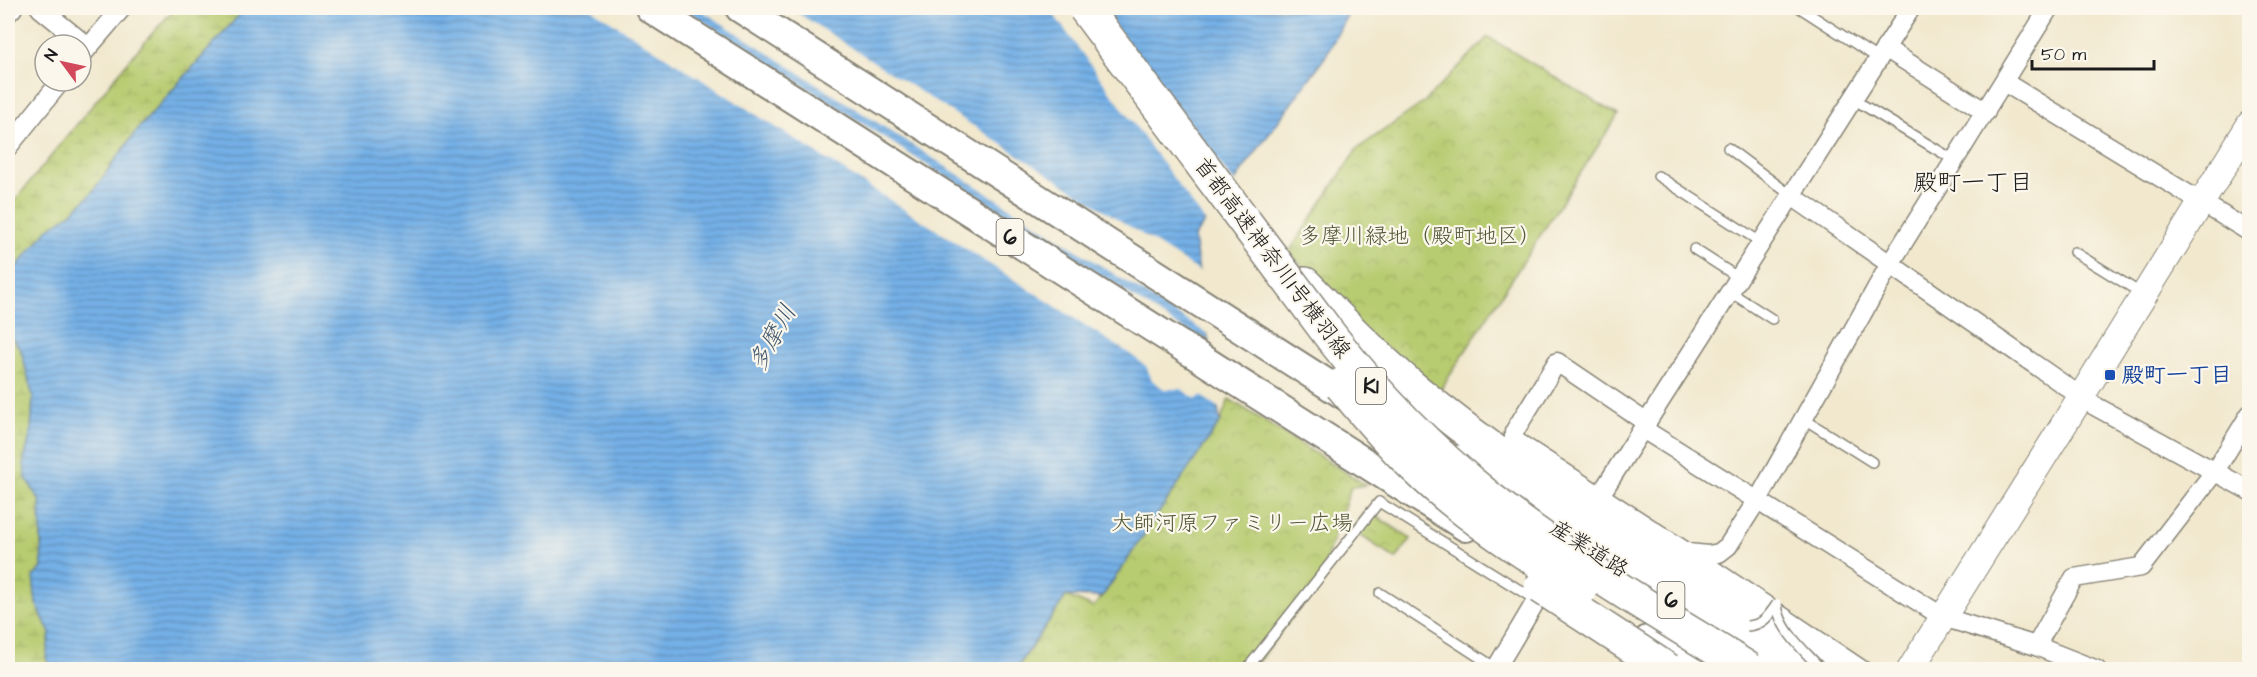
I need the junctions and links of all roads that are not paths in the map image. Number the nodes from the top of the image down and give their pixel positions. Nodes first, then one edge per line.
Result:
1 (13, 8) edge
2 (40, 8) edge
3 (122, 8) edge
4 (650, 8) edge
5 (740, 8) edge
6 (1060, 8) edge
7 (1085, 8) edge
8 (1800, 8) edge
9 (1911, 8) edge
10 (2049, 8) edge
11 (8, 13) edge
12 (66, 33) edge
13 (93, 42) edge
14 (1882, 53) junction
15 (2004, 82) junction
16 (51, 93) edge
17 (1853, 99) junction
18 (1986, 112) junction
19 (2250, 124) edge
20 (8, 144) edge
21 (1728, 148) dead end
22 (1954, 160) junction
23 (1658, 176) dead end
24 (1791, 196) junction
25 (2201, 203) junction
26 (1232, 206) junction
27 (2250, 232) edge
28 (1762, 243) junction
29 (1694, 249) dead end
30 (2074, 252) dead end
31 (1890, 264) junction
32 (1735, 285) junction
33 (2144, 295) junction
34 (1772, 319) dead end
35 (1337, 380) junction
36 (2081, 398) junction
37 (2250, 414) edge
38 (1804, 419) junction
39 (1402, 426) junction
40 (1645, 426) junction
41 (1872, 462) dead end
42 (2215, 471) junction
43 (2250, 490) edge
44 (1599, 497) junction
45 (1756, 502) junction
46 (1560, 530) junction
47 (1690, 566) junction
48 (1536, 571) junction
49 (1380, 593) dead end
50 (1537, 600) junction
51 (1943, 617) junction
52 (2036, 646) junction
53 (1246, 669) edge
54 (1495, 669) edge
55 (1668, 669) edge
56 (1696, 669) edge
57 (1710, 669) edge
58 (1750, 669) edge
59 (1782, 669) edge
60 (1820, 669) edge
61 (1835, 669) edge
62 (1862, 669) edge
63 (1910, 669) edge
64 (2097, 669) edge

1 - 11 street
2 - 12 street
3 - 13 street
4 - 48 main road, 産業道路 / 6
5 - 39 main road, 6, bridge
6 - 35 highway, 首都高速神奈川1号横羽線 / K1
7 - 26 highway, 首都高速神奈川1号横羽線 / K1, bridge
8 - 14 lane
9 - 14 street
10 - 15 street
14 - 17 street
14 - 18 street
15 - 18 street
15 - 25 street
16 - 20 street
17 - 22 lane
17 - 24 street
18 - 22 street
19 - 25 street
21 - 24 lane
22 - 31 street
23 - 28 lane
24 - 28 street
24 - 31 street
25 - 27 street
25 - 33 street
26 - 39 highway, 首都高速神奈川1号横羽線 / K1, bridge
26 - 47 highway, bridge
28 - 32 street
29 - 32 lane
30 - 33 lane
31 - 36 street
31 - 38 street
32 - 34 lane
32 - 40 street
33 - 36 street
35 - 55 highway, bridge
35 - 57 highway, 首都高速神奈川1号横羽線 / K1, bridge
36 - 42 street
36 - 51 street
37 - 42 street
38 - 41 lane
38 - 45 street
39 - 46 main road, 産業道路 / 6
39 - 58 highway, 首都高速神奈川1号横羽線 / K1, bridge
39 - 60 highway, bridge
40 - 44 street
40 - 44 street
40 - 45 street
42 - 43 street
42 - 52 street
44 - 47 street
45 - 47 street
45 - 51 street
46 - 48 street
46 - 59 main road, 産業道路 / 6
47 - 61 highway
47 - 62 street
48 - 50 street
48 - 56 main road, 産業道路 / 6
49 - 54 lane
50 - 53 lane
50 - 54 street
51 - 52 street
51 - 63 street
52 - 64 street

